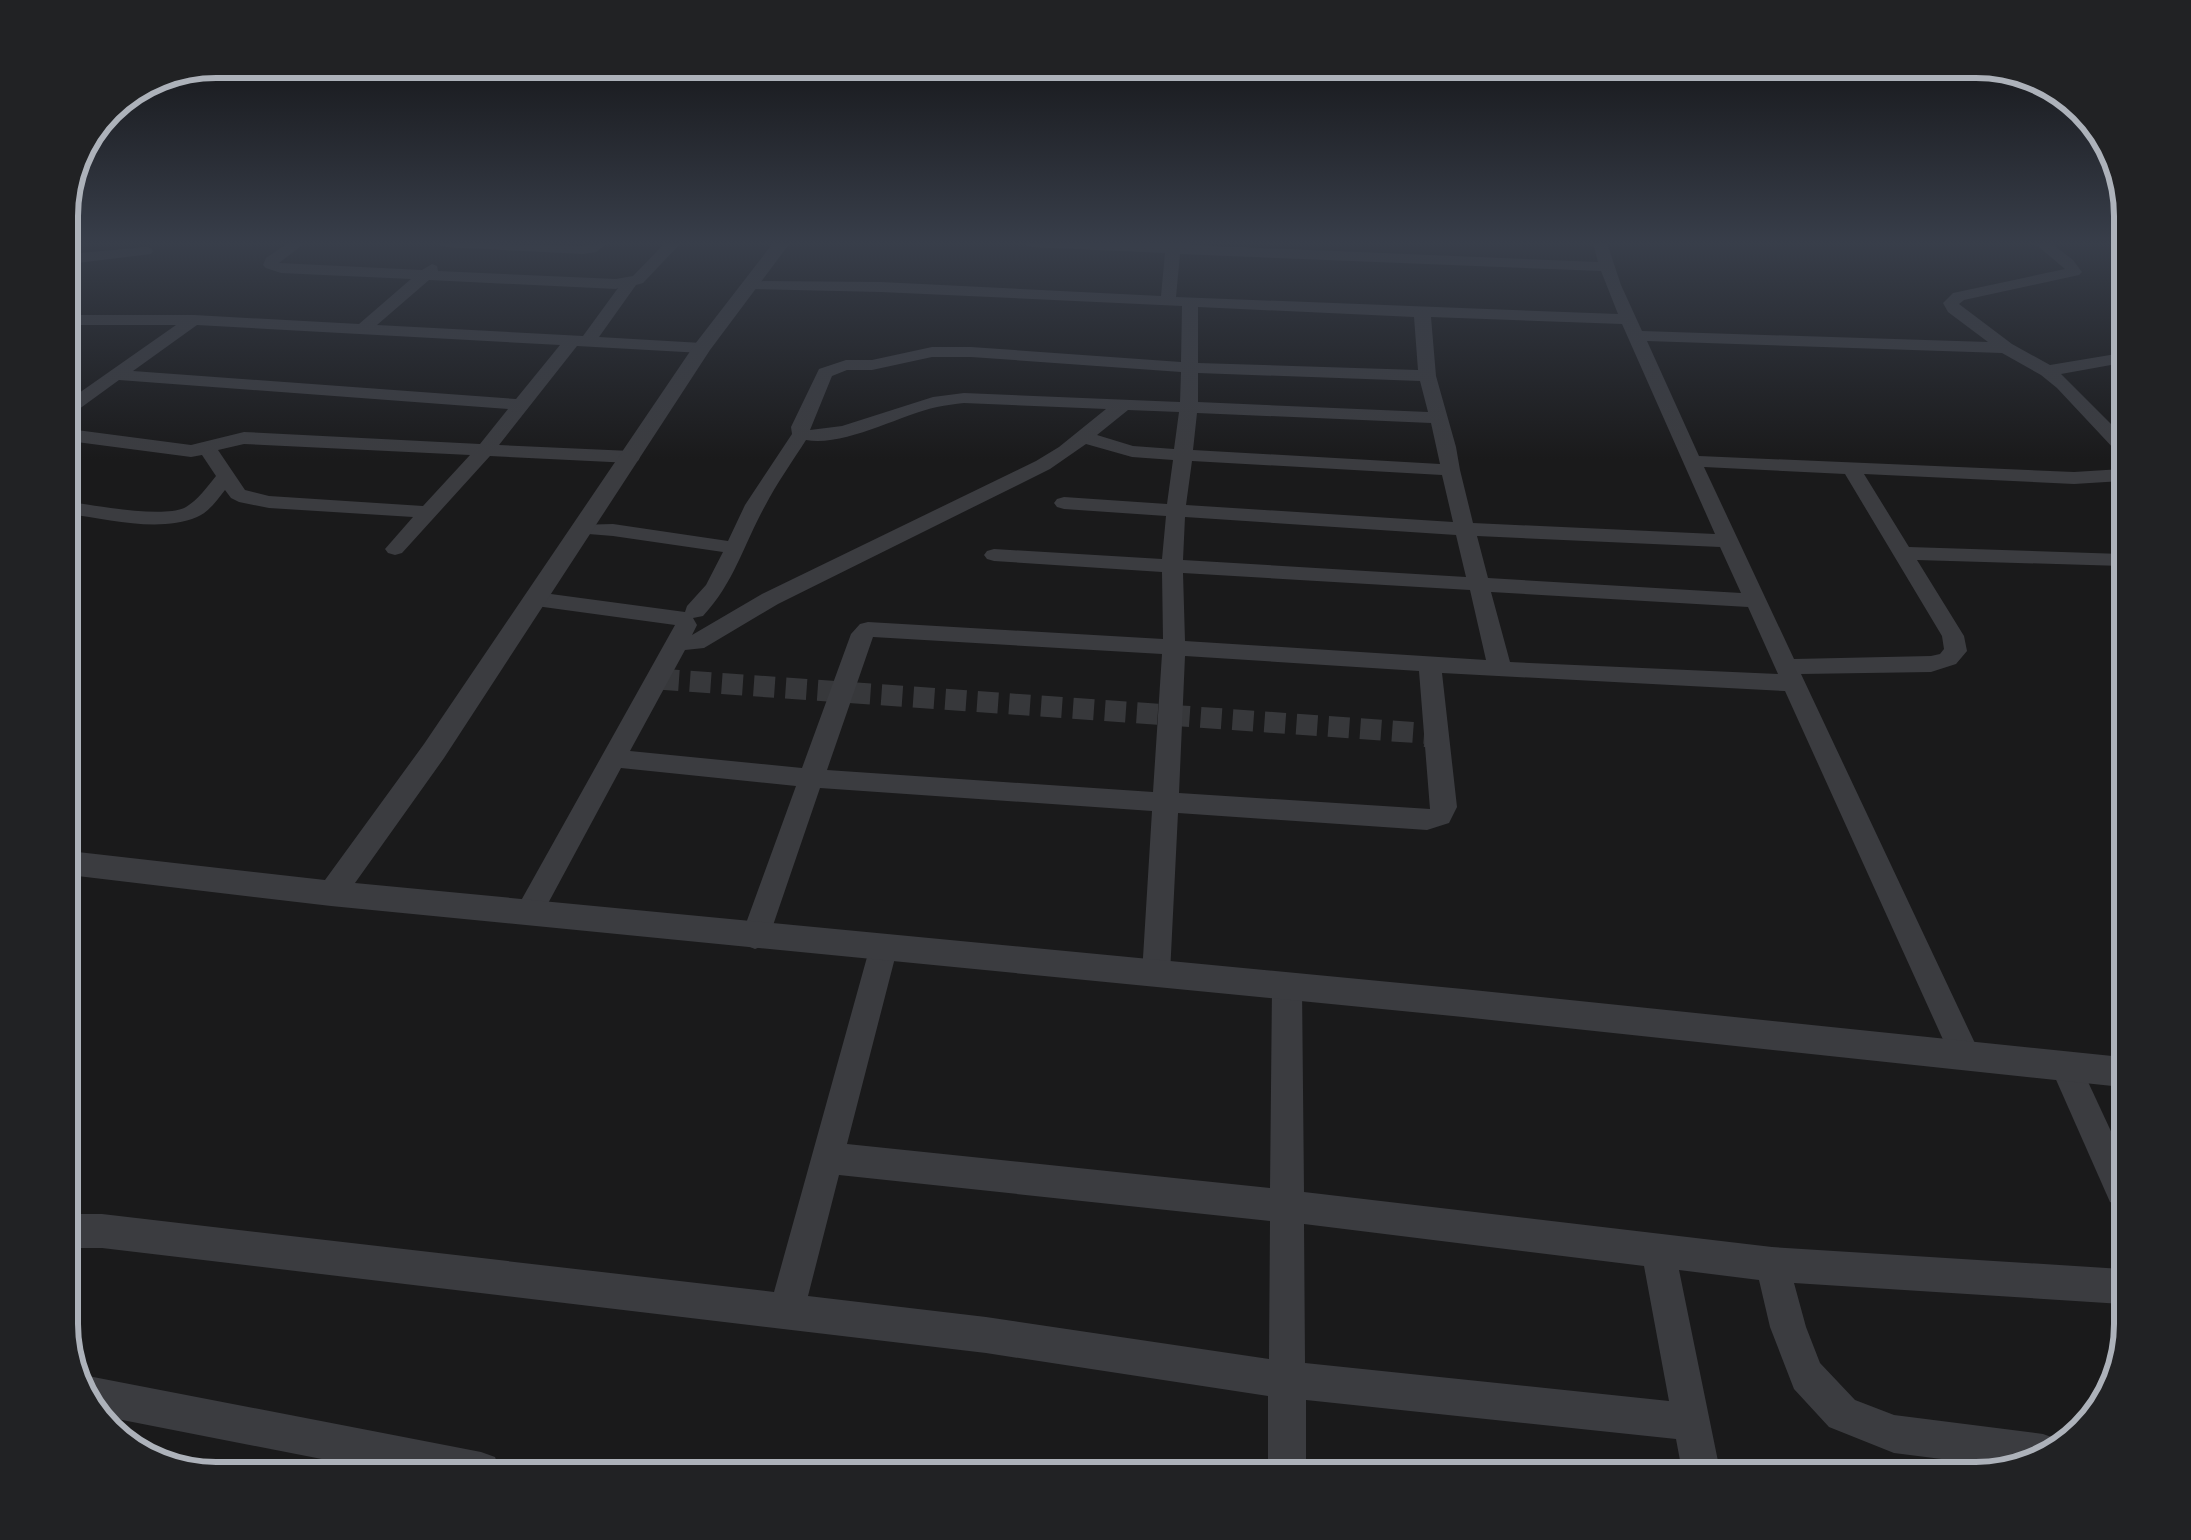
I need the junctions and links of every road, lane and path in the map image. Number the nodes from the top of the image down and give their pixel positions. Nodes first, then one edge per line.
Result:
1 (379, 315) edge
2 (602, 315) edge
3 (728, 315) edge
4 (1190, 315) edge
5 (1422, 315) edge
6 (1470, 315) edge
7 (1626, 315) edge
8 (1962, 315) edge
9 (78, 320) edge
10 (194, 320) junction
11 (1632, 328) junction
12 (362, 330) junction
13 (579, 342) junction
14 (702, 348) junction
15 (2006, 348) junction
16 (2114, 359) edge
17 (1191, 368) junction
18 (2047, 371) junction
19 (116, 375) junction
20 (1427, 376) junction
21 (78, 402) edge
22 (520, 405) junction
23 (1123, 405) junction
24 (1189, 408) junction
25 (1439, 418) junction
26 (801, 434) junction
27 (78, 436) edge
28 (1083, 437) junction
29 (2114, 437) edge
30 (207, 448) junction
31 (485, 450) junction
32 (1184, 454) junction
33 (632, 457) junction
34 (1692, 461) junction
35 (1450, 470) junction
36 (1852, 470) junction
37 (2114, 476) edge
38 (226, 477) junction
39 (1064, 503) dead end
40 (78, 509) edge
41 (1176, 509) junction
42 (429, 512) junction
43 (583, 529) junction
44 (1465, 529) junction
45 (1728, 541) junction
46 (736, 548) junction
47 (395, 549) dead end
48 (1904, 553) junction
49 (994, 555) dead end
50 (2114, 560) edge
51 (1172, 566) junction
52 (1480, 584) junction
53 (536, 600) junction
54 (1755, 601) junction
55 (695, 611) dead end
56 (678, 642) junction
57 (1174, 647) junction
58 (1430, 664) junction
59 (1500, 670) junction
60 (1789, 675) junction
61 (614, 758) junction
62 (810, 778) junction
63 (1165, 802) junction
64 (78, 865) edge
65 (331, 894) junction
66 (528, 914) junction
67 (755, 937) junction
68 (883, 950) junction
69 (1156, 974) junction
70 (1286, 986) junction
71 (1966, 1056) junction
72 (2065, 1066) junction
73 (2114, 1071) edge
74 (828, 1158) junction
75 (2114, 1173) edge
76 (1287, 1206) junction
77 (78, 1231) edge
78 (1658, 1250) junction
79 (1772, 1264) junction
80 (2114, 1286) edge
81 (786, 1312) junction
82 (1287, 1380) junction
83 (99, 1397) edge
84 (1691, 1422) junction
85 (2029, 1451) edge
86 (434, 1462) edge
87 (1287, 1462) edge
88 (1699, 1462) edge

1 - 12 street
2 - 13 street
3 - 14 street
4 - 17 street
5 - 20 street
6 - 11 street
7 - 11 street
8 - 15 street
9 - 10 street
10 - 12 street
10 - 19 street
11 - 15 street
11 - 34 street
12 - 13 street
13 - 14 street
13 - 22 street
14 - 33 street
15 - 18 street
16 - 18 street
17 - 20 street
17 - 24 street
17 - 26 street
18 - 29 street
19 - 21 street
19 - 22 street
20 - 25 street
22 - 31 street
23 - 24 street
23 - 26 street
23 - 28 street
24 - 25 street
24 - 32 street
25 - 35 street
26 - 46 street
27 - 30 street
28 - 32 street
28 - 56 street
30 - 31 street
30 - 38 street
31 - 33 street
31 - 42 street
32 - 35 street
32 - 41 street
33 - 43 street
34 - 36 street
34 - 45 street
35 - 44 street
36 - 37 street
36 - 48 street
38 - 40 street
38 - 42 street
39 - 41 street
41 - 44 street
41 - 51 street
42 - 47 street
43 - 46 street
43 - 53 street
44 - 45 street
44 - 52 street
45 - 54 street
46 - 55 street
48 - 50 street
48 - 60 street
49 - 51 street
51 - 52 street
51 - 57 street
52 - 54 street
52 - 59 street
53 - 56 street
53 - 65 street
54 - 60 street
56 - 61 street
57 - 58 street
57 - 62 street
57 - 63 street
58 - 59 street
58 - 63 street
59 - 60 street
60 - 71 street
61 - 62 street
61 - 66 street
62 - 63 street
62 - 67 street
63 - 69 street
64 - 65 street
65 - 66 street
66 - 67 street
67 - 68 street
68 - 69 street
68 - 74 street
69 - 70 street
70 - 71 street
70 - 76 street
71 - 72 street
72 - 73 street
72 - 75 street
74 - 76 street
74 - 81 street
76 - 78 street
76 - 82 street
77 - 81 street
78 - 79 street
78 - 84 street
79 - 80 street
79 - 85 street
81 - 82 street
82 - 84 street
82 - 87 street
83 - 86 street
84 - 88 street

